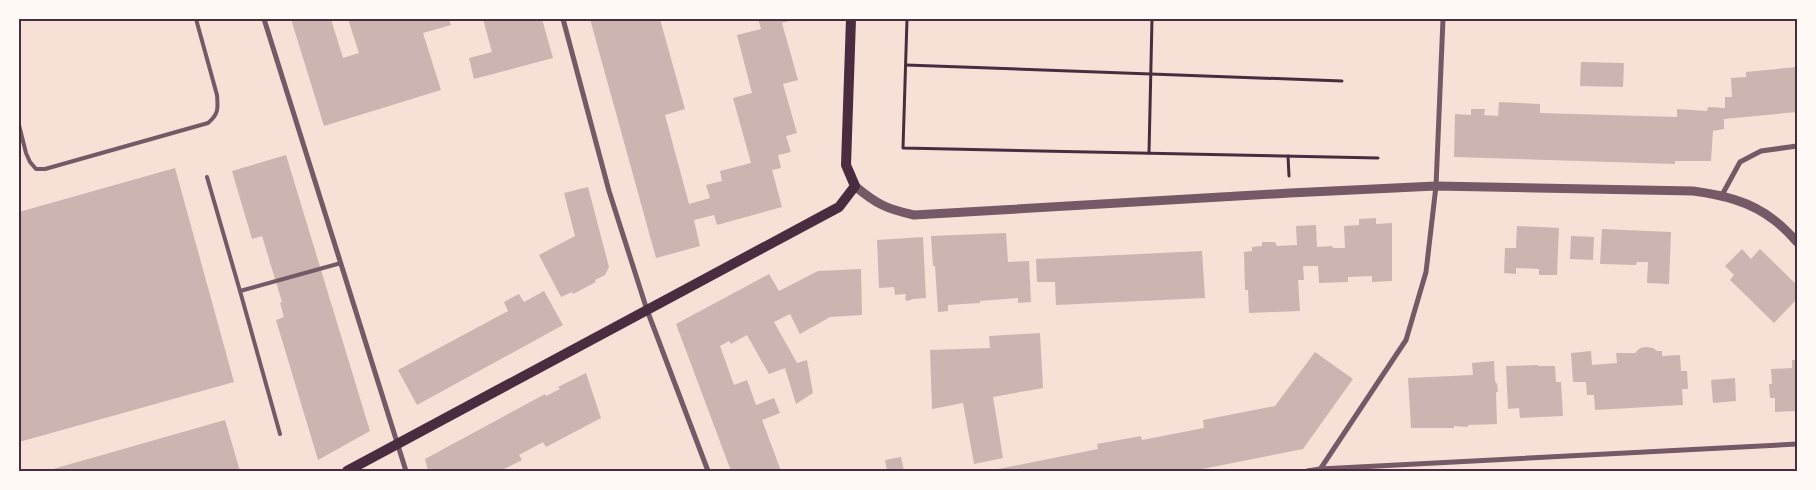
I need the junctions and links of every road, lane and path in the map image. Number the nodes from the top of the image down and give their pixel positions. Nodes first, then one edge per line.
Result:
1 (196, 19) edge
2 (264, 19) edge
3 (563, 19) edge
4 (851, 19) edge
5 (907, 19) edge
6 (1152, 19) edge
7 (1443, 19) edge
8 (906, 65) junction
9 (1150, 74) junction
10 (1342, 81) dead end
11 (19, 125) edge
12 (1797, 146) edge
13 (1149, 153) junction
14 (1288, 156) junction
15 (1378, 158) dead end
16 (1289, 169) dead end
17 (207, 177) dead end
18 (855, 186) junction
19 (1436, 186) junction
20 (1722, 195) junction
21 (1797, 242) edge
22 (341, 263) junction
23 (240, 291) junction
24 (647, 310) junction
25 (280, 434) dead end
26 (398, 444) junction
27 (1797, 444) edge
28 (1319, 470) edge
29 (347, 471) edge
30 (406, 471) edge
31 (708, 471) edge
32 (1307, 471) edge

1 - 11 lane
2 - 22 street
3 - 24 street
4 - 18 main road
5 - 8 path
6 - 9 path
7 - 19 street
8 - 9 path
8 - 13 path
9 - 10 path
9 - 13 path
12 - 20 street
13 - 14 path
14 - 15 path
14 - 16 path
17 - 23 lane
18 - 19 street
18 - 24 main road
19 - 20 street
19 - 28 street
20 - 21 street
22 - 23 lane
22 - 26 street
23 - 25 lane
24 - 26 main road
24 - 31 street
26 - 29 main road
26 - 30 street
27 - 28 street
28 - 32 street

